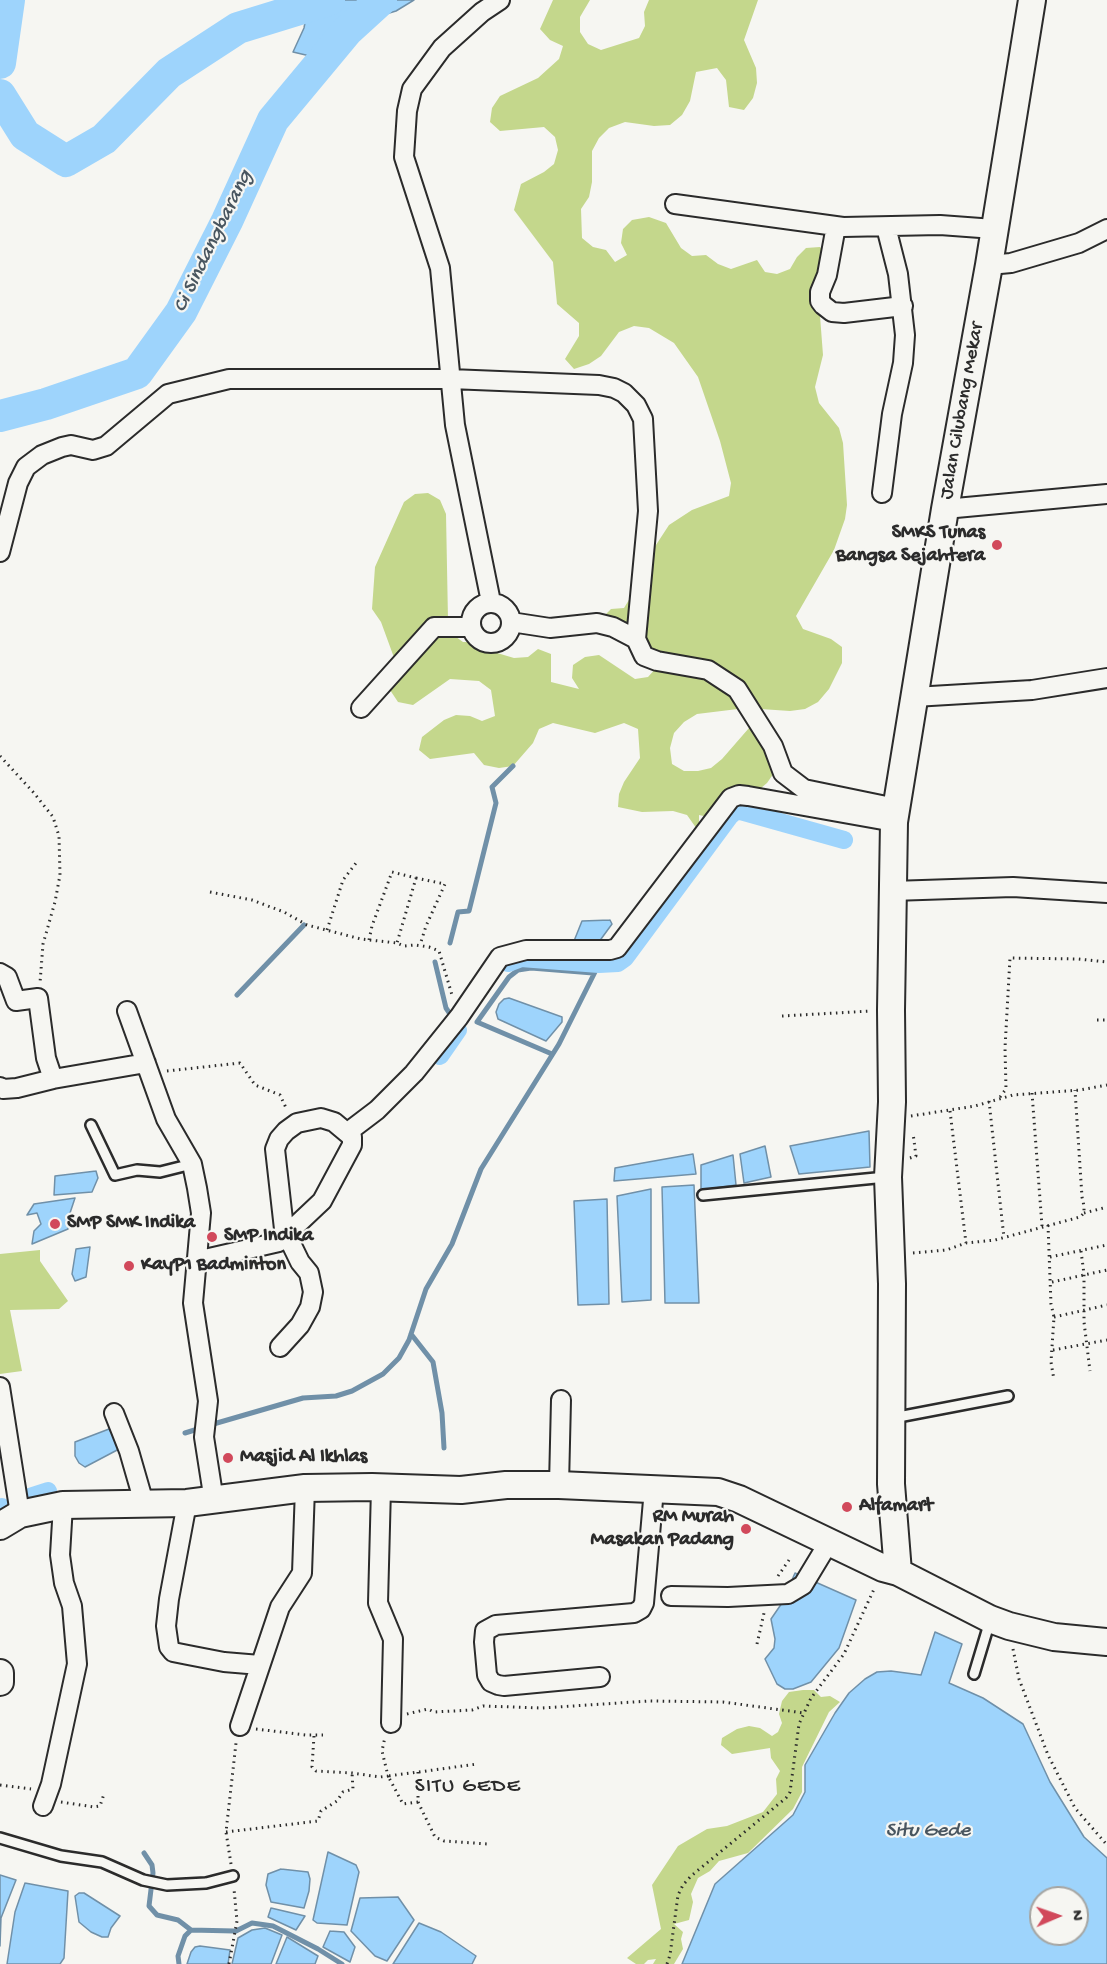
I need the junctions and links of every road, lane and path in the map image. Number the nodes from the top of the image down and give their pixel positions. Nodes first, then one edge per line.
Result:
1 (500, 0) edge
2 (1032, 0) edge
3 (675, 204) dead end
4 (836, 226) junction
5 (885, 226) junction
6 (994, 228) junction
7 (1107, 229) edge
8 (989, 265) junction
9 (903, 306) junction
10 (450, 379) junction
11 (882, 494) dead end
12 (1107, 494) edge
13 (945, 510) junction
14 (0, 552) edge
15 (491, 602) junction
16 (512, 622) junction
17 (471, 627) junction
18 (636, 639) junction
19 (1107, 678) edge
20 (914, 697) junction
21 (361, 708) dead end
22 (0, 756) edge
23 (895, 815) junction
24 (356, 863) dead end
25 (416, 878) junction
26 (892, 891) junction
27 (210, 892) dead end
28 (1107, 893) edge
29 (327, 930) junction
30 (369, 940) junction
31 (397, 943) junction
32 (420, 945) junction
33 (1107, 962) edge
34 (0, 973) edge
35 (38, 998) junction
36 (454, 1003) dead end
37 (891, 1010) junction
38 (127, 1011) dead end
39 (782, 1016) dead end
40 (1097, 1020) dead end
41 (1107, 1020) edge
42 (148, 1068) junction
43 (52, 1079) junction
44 (1107, 1085) edge
45 (0, 1087) edge
46 (1076, 1090) junction
47 (1032, 1093) junction
48 (999, 1098) junction
49 (989, 1101) junction
50 (951, 1110) junction
51 (910, 1117) dead end
52 (297, 1123) junction
53 (91, 1125) dead end
54 (912, 1126) dead end
55 (348, 1132) junction
56 (192, 1164) junction
57 (893, 1177) junction
58 (703, 1195) dead end
59 (1107, 1207) edge
60 (1084, 1212) junction
61 (1048, 1225) junction
62 (1042, 1226) junction
63 (283, 1238) junction
64 (1004, 1238) junction
65 (966, 1243) junction
66 (1107, 1245) edge
67 (1081, 1251) junction
68 (905, 1252) dead end
69 (1050, 1257) junction
70 (196, 1261) junction
71 (1107, 1270) edge
72 (1084, 1274) junction
73 (1052, 1282) junction
74 (1107, 1305) edge
75 (1084, 1310) junction
76 (1054, 1317) junction
77 (1107, 1340) edge
78 (1088, 1343) junction
79 (279, 1347) dead end
80 (1053, 1350) junction
81 (1090, 1371) dead end
82 (1054, 1380) dead end
83 (0, 1387) edge
84 (1008, 1396) dead end
85 (561, 1400) dead end
86 (114, 1413) dead end
87 (891, 1419) junction
88 (559, 1485) junction
89 (305, 1488) junction
90 (381, 1488) junction
91 (654, 1489) junction
92 (214, 1501) junction
93 (144, 1503) junction
94 (187, 1503) junction
95 (63, 1505) junction
96 (10, 1520) edge
97 (829, 1542) junction
98 (890, 1570) junction
99 (672, 1596) dead end
100 (1000, 1622) junction
101 (1107, 1642) edge
102 (260, 1665) junction
103 (0, 1672) edge
104 (974, 1674) dead end
105 (600, 1677) dead end
106 (0, 1682) edge
107 (804, 1713) junction
108 (391, 1723) junction
109 (240, 1726) junction
110 (323, 1735) dead end
111 (314, 1736) junction
112 (477, 1764) dead end
113 (418, 1772) junction
114 (352, 1773) junction
115 (388, 1776) junction
116 (0, 1785) edge
117 (104, 1794) dead end
118 (45, 1798) junction
119 (418, 1802) junction
120 (226, 1832) junction
121 (0, 1838) edge
122 (488, 1844) dead end
123 (1107, 1845) edge
124 (233, 1876) junction
125 (229, 1964) edge
126 (668, 1964) edge

1 - 10 street
2 - 6 street, Jalan Cilubang Mekar
3 - 4 street
4 - 5 street
4 - 9 street
5 - 6 street
5 - 9 street
6 - 8 street, Jalan Cilubang Mekar
7 - 8 street
8 - 13 street, Jalan Cilubang Mekar
9 - 11 street
10 - 14 street
10 - 15 street
10 - 18 street
12 - 13 street
13 - 20 street, Jalan Cilubang Mekar
15 - 16 street
15 - 17 street
16 - 17 street
16 - 18 street
17 - 21 street
18 - 23 street
19 - 20 street
20 - 23 street, Jalan Cilubang Mekar
22 - 35 path
23 - 26 street, Jalan Cilubang Mekar
23 - 55 street
24 - 29 path
25 - 30 path
25 - 31 path
25 - 32 path
26 - 28 street
26 - 37 street, Jalan Cilubang Mekar
27 - 29 path
29 - 30 path
30 - 31 path
31 - 32 path
32 - 36 path
33 - 48 path
34 - 35 street
35 - 43 street
37 - 39 path
37 - 57 street, Jalan Cilubang Mekar
38 - 42 street
40 - 41 path
42 - 43 street
42 - 52 path
42 - 56 street
43 - 45 street
44 - 46 path
46 - 47 path
46 - 60 path
47 - 48 path
47 - 62 path
48 - 49 path
49 - 50 path
49 - 64 path
50 - 51 path
50 - 65 path
52 - 55 street
52 - 63 street
53 - 56 lane
54 - 57 path
55 - 63 street
56 - 70 street
57 - 58 lane
57 - 87 street, Jalan Cilubang Mekar
59 - 60 path
60 - 61 path
61 - 62 path
61 - 69 path
62 - 64 path
63 - 70 street
63 - 79 street
64 - 65 path
65 - 68 path
66 - 67 path
67 - 69 path
67 - 72 path
69 - 73 path
70 - 92 street
71 - 72 path
72 - 73 path
72 - 75 path
73 - 76 path
74 - 75 path
75 - 76 path
75 - 78 path
76 - 80 path
77 - 78 path
78 - 80 path
78 - 81 path
80 - 82 path
83 - 96 street
84 - 87 lane
85 - 88 street
86 - 93 street
87 - 98 street, Jalan Cilubang Mekar
88 - 90 street
88 - 91 street
89 - 90 street
89 - 92 street
89 - 102 street
90 - 108 street
91 - 97 street
91 - 105 street
92 - 94 street
93 - 94 street
93 - 95 street
94 - 102 street
95 - 96 street
95 - 118 street
97 - 98 street
97 - 99 street
98 - 100 street
98 - 107 path
100 - 101 street
100 - 104 lane
100 - 123 path
102 - 109 street
103 - 106 street
107 - 108 path
107 - 126 path
108 - 115 path
109 - 111 path
109 - 120 path
110 - 111 path
111 - 114 path
112 - 113 path
113 - 115 path
113 - 119 path
114 - 115 path
114 - 120 path
115 - 119 path
116 - 118 path
117 - 118 path
119 - 122 path
120 - 124 path
121 - 124 lane
124 - 125 path

